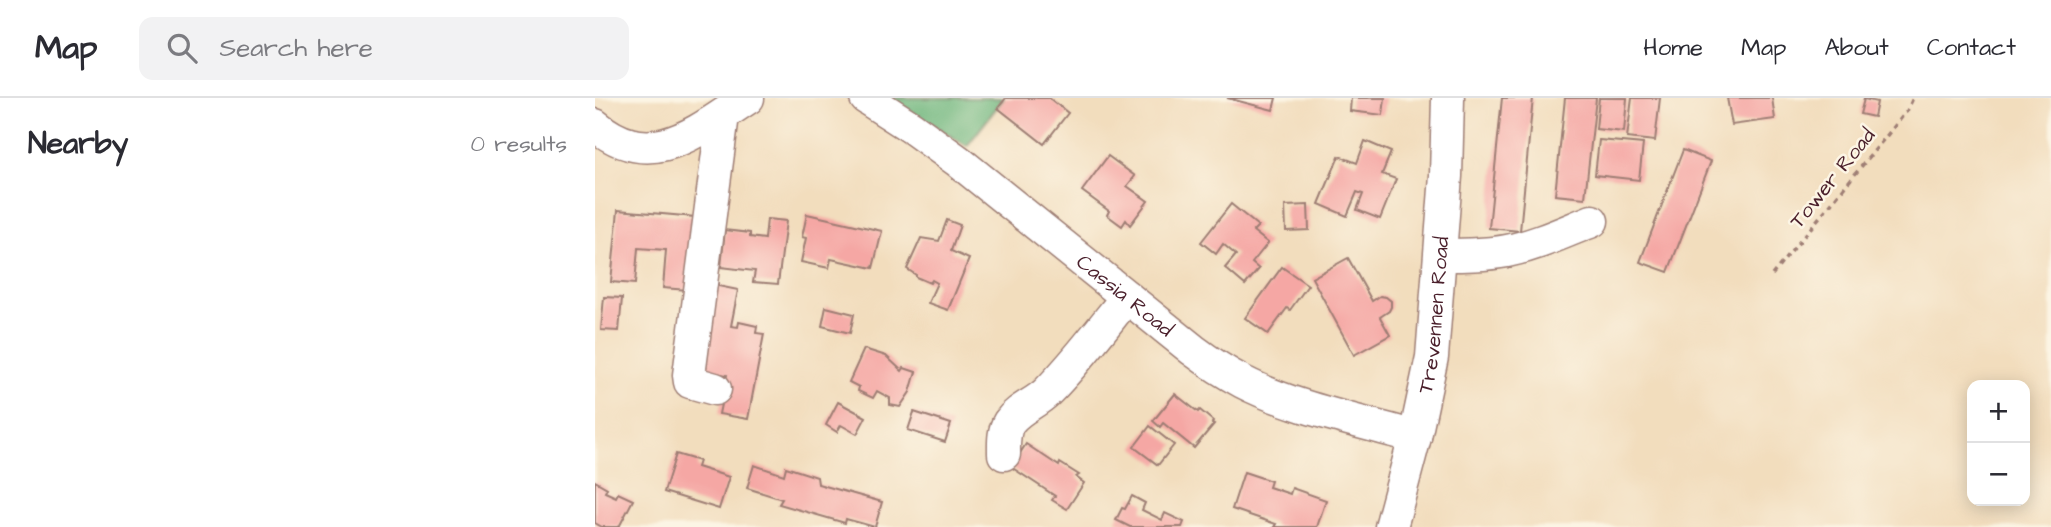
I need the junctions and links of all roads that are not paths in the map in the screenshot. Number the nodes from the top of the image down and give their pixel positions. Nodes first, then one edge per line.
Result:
1 (866, 98) edge
2 (1448, 98) edge
3 (735, 106) edge
4 (595, 125) edge
5 (1592, 220) dead end
6 (1441, 255) junction
7 (1127, 298) junction
8 (715, 389) dead end
9 (1415, 437) junction
10 (1004, 454) dead end
11 (1391, 527) edge

1 - 7 street, Cassia Road
2 - 6 street, Trevennen Road
3 - 4 street
3 - 8 street
5 - 6 street
6 - 9 street, Trevennen Road
7 - 9 street, Cassia Road
7 - 10 street
9 - 11 street, Trevennen Road

